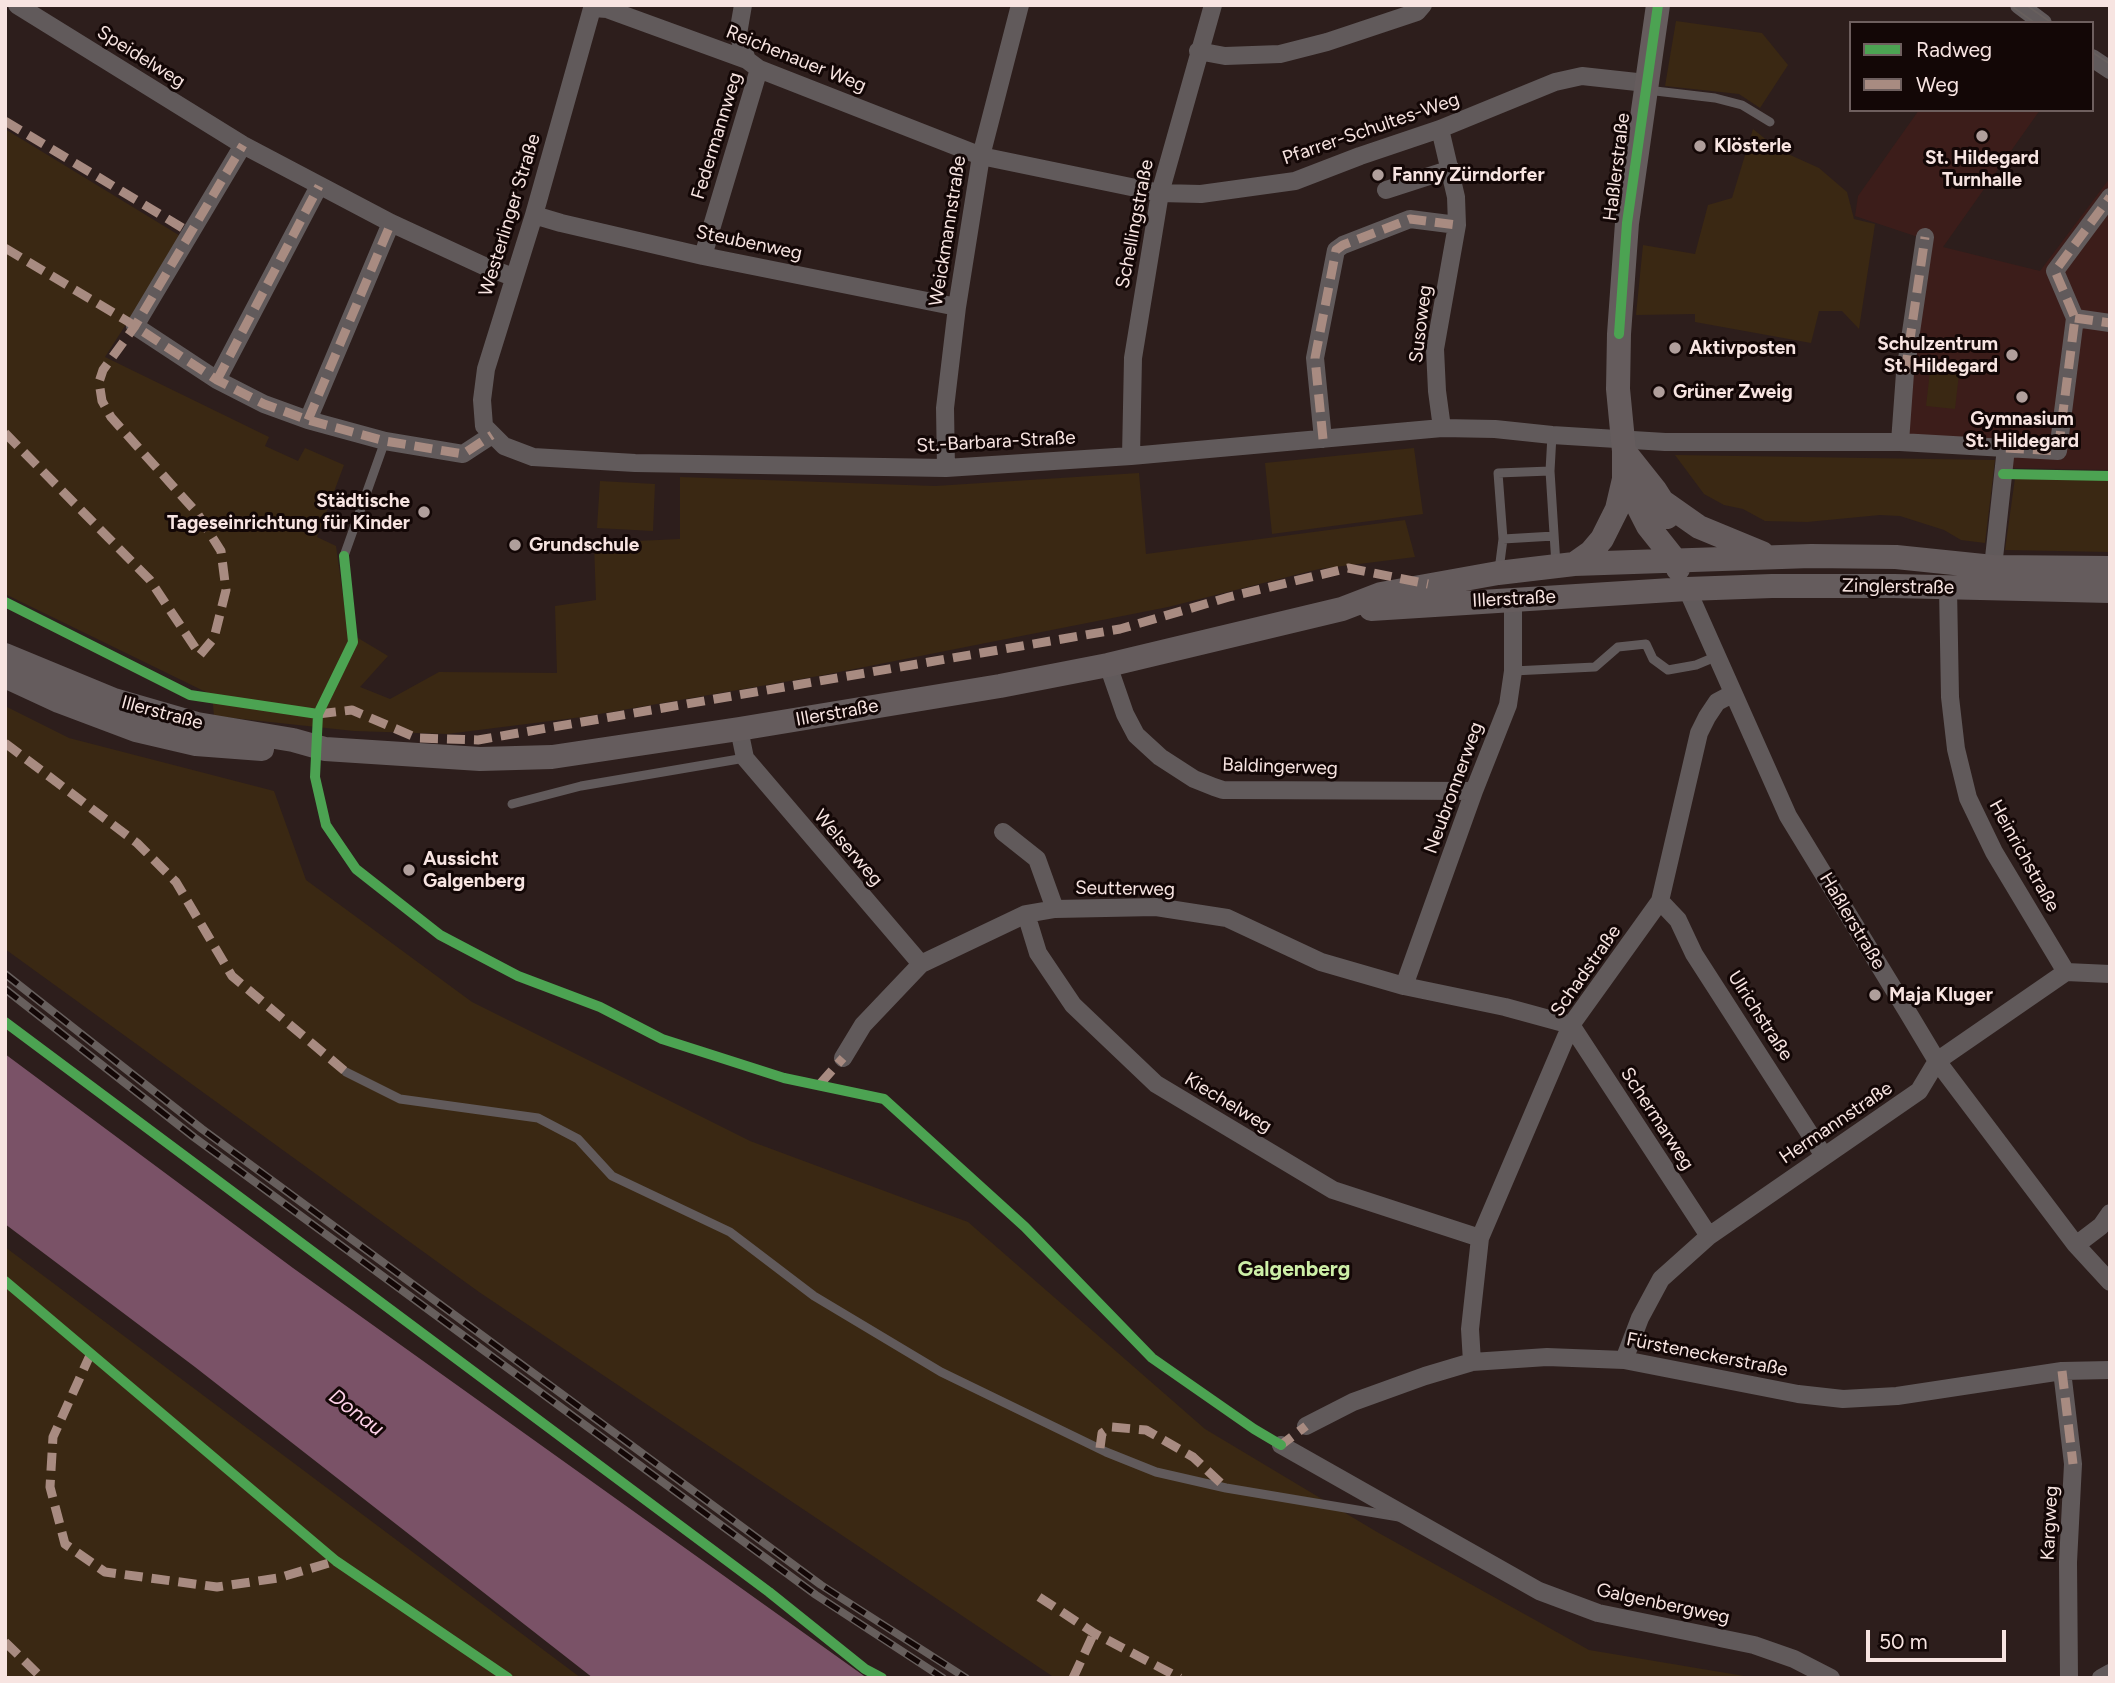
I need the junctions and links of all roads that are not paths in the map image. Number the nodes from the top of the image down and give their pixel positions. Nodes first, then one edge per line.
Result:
1 (17, 5) edge
2 (743, 5) edge
3 (1020, 5) edge
4 (1213, 5) edge
5 (1423, 5) edge
6 (1658, 5) edge
7 (2019, 5) edge
8 (593, 6) edge
9 (2040, 21) edge
10 (1198, 51) junction
11 (2094, 59) edge
12 (753, 64) junction
13 (2110, 70) edge
14 (1646, 86) junction
15 (1770, 122) dead end
16 (1440, 129) junction
17 (243, 145) junction
18 (981, 156) junction
19 (1451, 169) junction
20 (319, 186) junction
21 (1386, 190) dead end
22 (1160, 192) junction
23 (2110, 197) edge
24 (534, 215) junction
25 (391, 223) junction
26 (1457, 225) junction
27 (1925, 237) dead end
28 (704, 256) junction
29 (513, 277) junction
30 (957, 307) junction
31 (2075, 317) junction
32 (2110, 323) edge
33 (217, 380) junction
34 (307, 421) junction
35 (1442, 428) junction
36 (492, 435) junction
37 (1552, 435) junction
38 (1323, 439) junction
39 (385, 441) junction
40 (1900, 442) junction
41 (1622, 445) junction
42 (2006, 448) junction
43 (1131, 456) junction
44 (946, 468) junction
45 (1550, 471) junction
46 (1624, 479) junction
47 (1662, 501) junction
48 (1554, 536) junction
49 (1503, 539) junction
50 (344, 556) dead end
51 (1773, 557) junction
52 (1675, 560) junction
53 (1565, 566) junction
54 (1993, 567) junction
55 (2110, 568) edge
56 (1499, 573) junction
57 (1948, 588) junction
58 (1687, 589) junction
59 (2110, 591) edge
60 (1513, 599) junction
61 (1342, 609) junction
62 (5, 655) edge
63 (1716, 657) junction
64 (1108, 665) junction
65 (1513, 671) junction
66 (5, 676) edge
67 (1732, 694) junction
68 (739, 729) junction
69 (325, 749) junction
70 (744, 758) junction
71 (1474, 792) junction
72 (512, 804) dead end
73 (1003, 832) dead end
74 (1660, 901) junction
75 (1055, 909) junction
76 (1026, 914) junction
77 (921, 964) junction
78 (2066, 972) junction
79 (2110, 974) edge
80 (1404, 986) junction
81 (1571, 1025) junction
82 (843, 1058) dead end
83 (1937, 1061) junction
84 (346, 1072) dead end
85 (1824, 1156) junction
86 (2110, 1213) edge
87 (1709, 1236) junction
88 (1480, 1238) junction
89 (2076, 1245) junction
90 (2110, 1282) edge
91 (1624, 1360) junction
92 (1472, 1362) junction
93 (2110, 1370) edge
94 (2062, 1371) junction
95 (1306, 1426) dead end
96 (1280, 1445) dead end
97 (1416, 1520) junction
98 (2110, 1673) edge
99 (1831, 1678) edge
100 (2069, 1678) edge
101 (2101, 1678) edge

1 - 17 street, Speidelweg
2 - 12 street
3 - 18 street, Weickmannstraße
4 - 10 street, Schellingstraße
5 - 10 street
6 - 14 main road, Haßlerstraße
7 - 9 street
8 - 12 street, Reichenauer Weg
8 - 24 street, Westerlinger Straße
10 - 22 street, Schellingstraße
11 - 13 street
12 - 18 street, Reichenauer Weg
12 - 28 street, Federmannweg
14 - 15 lane
14 - 16 street, Pfarrer-Schultes-Weg
14 - 41 main road, Haßlerstraße
16 - 19 street, Susoweg
16 - 22 street, Pfarrer-Schultes-Weg
17 - 20 street, Speidelweg
17 - 33 street
18 - 22 street, Pfarrer-Schultes-Weg
18 - 30 street, Weickmannstraße
19 - 21 street
19 - 26 street, Susoweg
20 - 25 street, Speidelweg
20 - 33 street
22 - 43 street, Schellingstraße
23 - 31 street
24 - 28 street, Steubenweg
24 - 29 street, Westerlinger Straße
25 - 29 street, Speidelweg
25 - 34 street
26 - 35 street, Susoweg
26 - 38 street
27 - 40 street
28 - 30 street, Steubenweg
29 - 36 street, Westerlinger Straße
30 - 44 street, Weickmannstraße
31 - 32 street
31 - 42 street
33 - 34 street
34 - 39 street
35 - 37 street, St.-Barbara-Straße
35 - 38 street, St.-Barbara-Straße
36 - 39 street
36 - 44 street, St.-Barbara-Straße
37 - 41 street, St.-Barbara-Straße
37 - 45 lane
38 - 43 street, St.-Barbara-Straße
39 - 50 lane
40 - 41 street
40 - 42 street
41 - 46 main road, Haßlerstraße
41 - 47 main road, Haßlerstraße
42 - 54 street
43 - 44 street, St.-Barbara-Straße
45 - 48 lane
45 - 49 lane
46 - 52 main road, Haßlerstraße
46 - 53 main road
47 - 51 main road
47 - 52 main road, Haßlerstraße
48 - 49 lane
48 - 53 lane
49 - 56 lane
51 - 52 main road, Zinglerstraße
51 - 54 main road, Zinglerstraße
52 - 53 main road, Illerstraße
52 - 58 main road, Haßlerstraße
53 - 56 main road, Illerstraße
54 - 55 main road, Zinglerstraße
56 - 61 main road, Illerstraße
57 - 58 main road, Zinglerstraße
57 - 59 main road, Zinglerstraße
57 - 78 street, Heinrichstraße
58 - 60 main road, Illerstraße
58 - 63 street, Haßlerstraße
60 - 61 main road, Illerstraße
60 - 65 street, Neubronnerweg
61 - 64 main road, Illerstraße
62 - 69 main road, Illerstraße
63 - 65 lane
63 - 67 street, Haßlerstraße
64 - 68 main road, Illerstraße
64 - 71 street, Baldingerweg
65 - 71 street, Neubronnerweg
66 - 69 main road, Illerstraße
67 - 74 street, Schadstraße
67 - 83 street, Haßlerstraße
68 - 69 main road, Illerstraße
68 - 70 street
70 - 72 lane
70 - 77 street, Welserweg
71 - 80 street, Neubronnerweg
73 - 75 street
74 - 81 street, Schadstraße
74 - 85 street, Ulrichstraße
75 - 76 street, Seutterweg
75 - 80 street, Seutterweg
76 - 77 street, Seutterweg
76 - 88 street, Kiechelweg
77 - 82 street, Seutterweg
78 - 79 street
78 - 83 street, Hermannstraße
80 - 81 street, Seutterweg
81 - 87 street, Schermarweg
81 - 88 street, Schadstraße
83 - 85 street, Hermannstraße
83 - 89 street, Haßlerstraße
84 - 97 lane, Galgenbergweg
85 - 87 street, Hermannstraße
86 - 89 street
87 - 91 street, Hermannstraße
88 - 92 street, Schadstraße
89 - 90 street, Haßlerstraße
91 - 92 street, Fürsteneckerstraße
91 - 94 street, Fürsteneckerstraße
92 - 95 street, Fürsteneckerstraße
93 - 94 street, Fürsteneckerstraße
94 - 100 street, Kargweg
96 - 97 street, Galgenbergweg
97 - 99 street, Galgenbergweg
98 - 101 street

